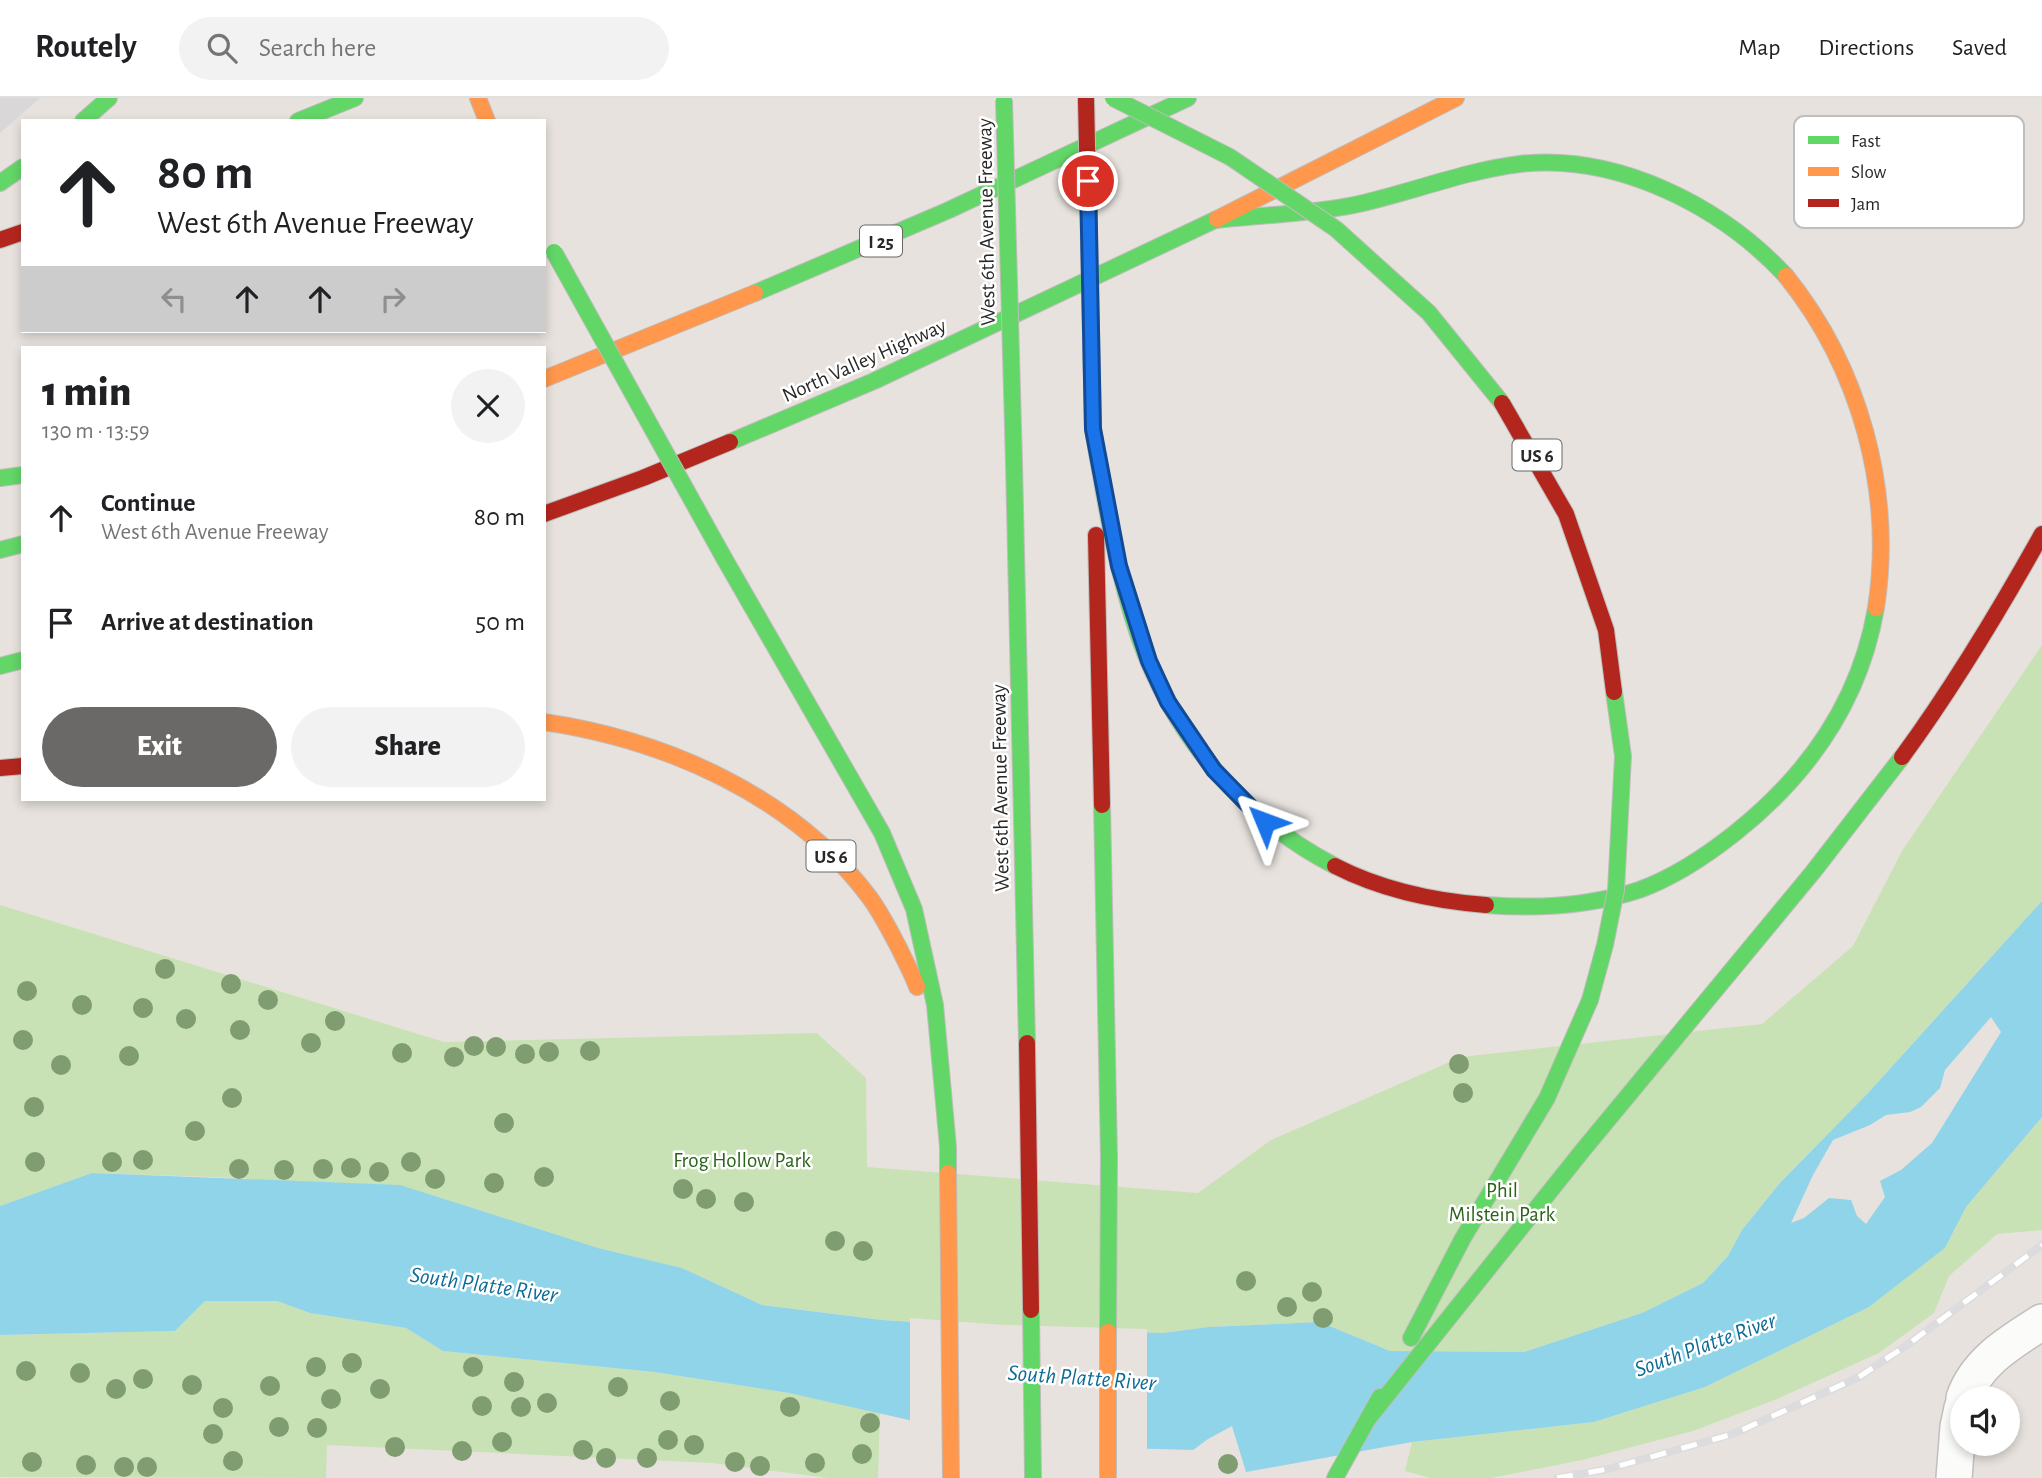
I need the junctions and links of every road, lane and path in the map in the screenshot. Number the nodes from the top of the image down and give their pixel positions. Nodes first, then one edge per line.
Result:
1 (109, 98) edge
2 (355, 98) edge
3 (478, 98) edge
4 (1086, 98) edge
5 (1113, 98) edge
6 (1188, 98) edge
7 (1456, 98) edge
8 (1004, 99) edge
9 (85, 119) edge
10 (303, 119) edge
11 (486, 119) edge
12 (21, 168) edge
13 (0, 183) edge
14 (1216, 219) junction
15 (21, 233) edge
16 (546, 239) edge
17 (0, 240) edge
18 (546, 376) edge
19 (1093, 429) junction
20 (21, 475) edge
21 (0, 478) edge
22 (546, 513) edge
23 (2042, 534) edge
24 (21, 545) edge
25 (0, 550) edge
26 (21, 661) edge
27 (0, 666) edge
28 (546, 722) edge
29 (21, 766) edge
30 (0, 768) edge
31 (948, 1147) junction
32 (2042, 1322) edge
33 (1970, 1386) edge
34 (1368, 1419) junction
35 (1956, 1456) edge
36 (951, 1478) edge
37 (1033, 1478) edge
38 (1108, 1478) edge
39 (1335, 1478) edge
40 (1954, 1478) edge

1 - 9 highway
2 - 10 highway
3 - 11 highway
4 - 19 highway, bridge
5 - 34 highway, US 6, bridge
6 - 18 highway, I 25
7 - 14 highway, North Valley Highway
8 - 37 highway, West 6th Avenue Freeway, bridge
12 - 13 highway
14 - 19 highway
14 - 22 highway, North Valley Highway
15 - 17 highway
16 - 31 highway, bridge
19 - 38 highway
20 - 21 highway
23 - 34 highway
24 - 25 highway
26 - 27 highway
28 - 31 highway, US 6
29 - 30 highway
31 - 36 highway, US 6
32 - 33 street
34 - 39 highway, US 6
35 - 40 street

